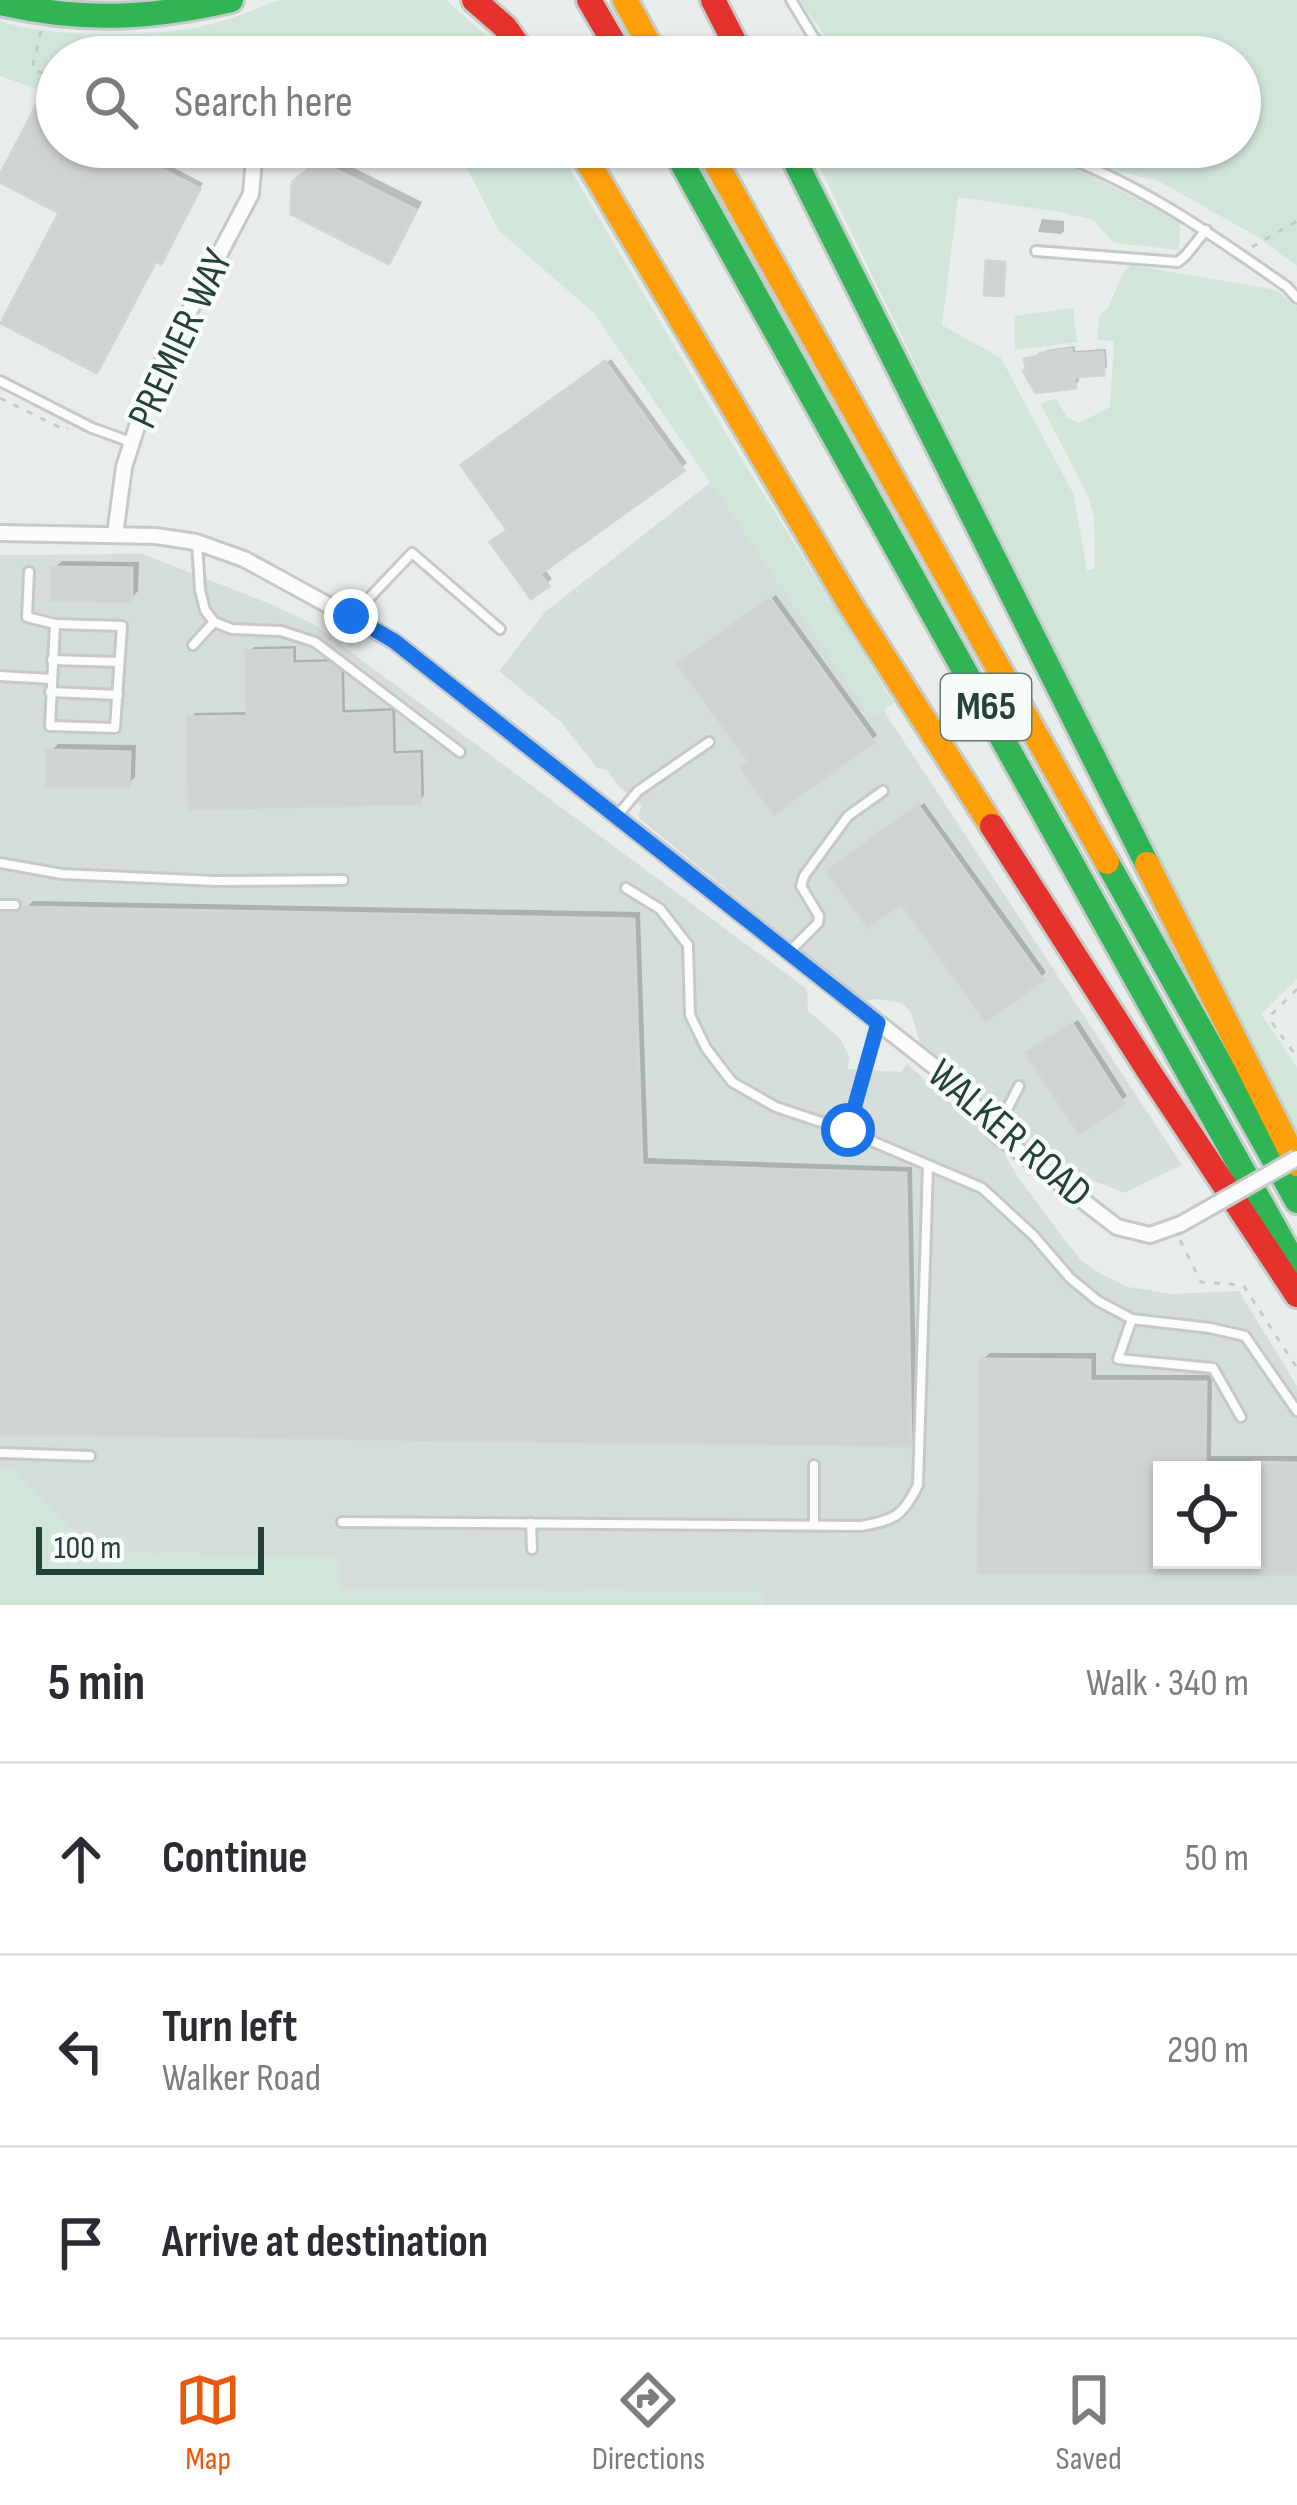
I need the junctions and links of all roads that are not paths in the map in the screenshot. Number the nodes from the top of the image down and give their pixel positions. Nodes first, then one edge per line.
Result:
1 (172, 0) edge
2 (231, 0) edge
3 (474, 0) edge
4 (589, 0) edge
5 (625, 0) edge
6 (713, 0) edge
7 (791, 0) edge
8 (0, 3) edge
9 (42, 7) edge
10 (512, 36) edge
11 (610, 36) edge
12 (645, 36) edge
13 (731, 36) edge
14 (813, 36) edge
15 (253, 168) edge
16 (591, 168) edge
17 (685, 168) edge
18 (719, 168) edge
19 (799, 168) edge
20 (1089, 168) edge
21 (1206, 230) junction
22 (1036, 251) dead end
23 (1297, 298) edge
24 (0, 381) edge
25 (133, 442) junction
26 (0, 533) edge
27 (116, 535) junction
28 (196, 542) junction
29 (29, 572) dead end
30 (351, 616) junction
31 (214, 622) junction
32 (55, 624) junction
33 (500, 629) dead end
34 (193, 645) dead end
35 (52, 661) junction
36 (119, 662) junction
37 (0, 676) edge
38 (51, 679) junction
39 (50, 692) junction
40 (118, 695) junction
41 (709, 742) dead end
42 (460, 752) dead end
43 (883, 791) dead end
44 (616, 817) junction
45 (0, 863) edge
46 (343, 880) dead end
47 (626, 888) dead end
48 (0, 905) edge
49 (15, 905) dead end
50 (788, 952) junction
51 (878, 1023) junction
52 (1019, 1086) dead end
53 (848, 1130) junction
54 (995, 1132) junction
55 (1297, 1161) edge
56 (928, 1166) junction
57 (1297, 1201) edge
58 (1297, 1268) edge
59 (1297, 1295) edge
60 (1132, 1318) junction
61 (1297, 1411) edge
62 (1240, 1417) dead end
63 (0, 1453) edge
64 (90, 1456) dead end
65 (814, 1466) dead end
66 (342, 1522) dead end
67 (531, 1523) junction
68 (814, 1525) junction
69 (532, 1550) dead end

1 - 9 highway
2 - 9 highway
3 - 10 highway
4 - 11 highway
5 - 12 highway
6 - 13 highway
7 - 14 lane
8 - 9 highway
15 - 25 street, PREMIER WAY
16 - 59 highway
17 - 58 highway, M65
18 - 57 highway, M65
19 - 55 highway, M65
20 - 21 lane
21 - 22 lane
21 - 23 lane
24 - 25 lane
25 - 27 street, PREMIER WAY
26 - 27 street, WALKER ROAD
27 - 28 street, WALKER ROAD
28 - 30 street, WALKER ROAD
28 - 31 lane
29 - 32 lane
30 - 33 lane
30 - 44 street, WALKER ROAD
31 - 34 lane
31 - 42 lane
32 - 35 lane
32 - 36 lane
35 - 36 lane
35 - 38 lane
36 - 40 lane
37 - 38 lane
38 - 39 lane
39 - 40 lane
39 - 40 lane
41 - 44 lane
43 - 50 lane
44 - 50 street, WALKER ROAD
45 - 46 lane
47 - 53 lane
48 - 49 lane
50 - 51 street, WALKER ROAD
51 - 53 lane
51 - 54 street, WALKER ROAD
52 - 54 lane
53 - 56 lane
54 - 55 street, WALKER ROAD, bridge
56 - 60 lane
56 - 68 lane
60 - 61 lane
60 - 62 lane
63 - 64 lane
65 - 68 lane
66 - 67 lane
67 - 68 lane
67 - 69 lane

